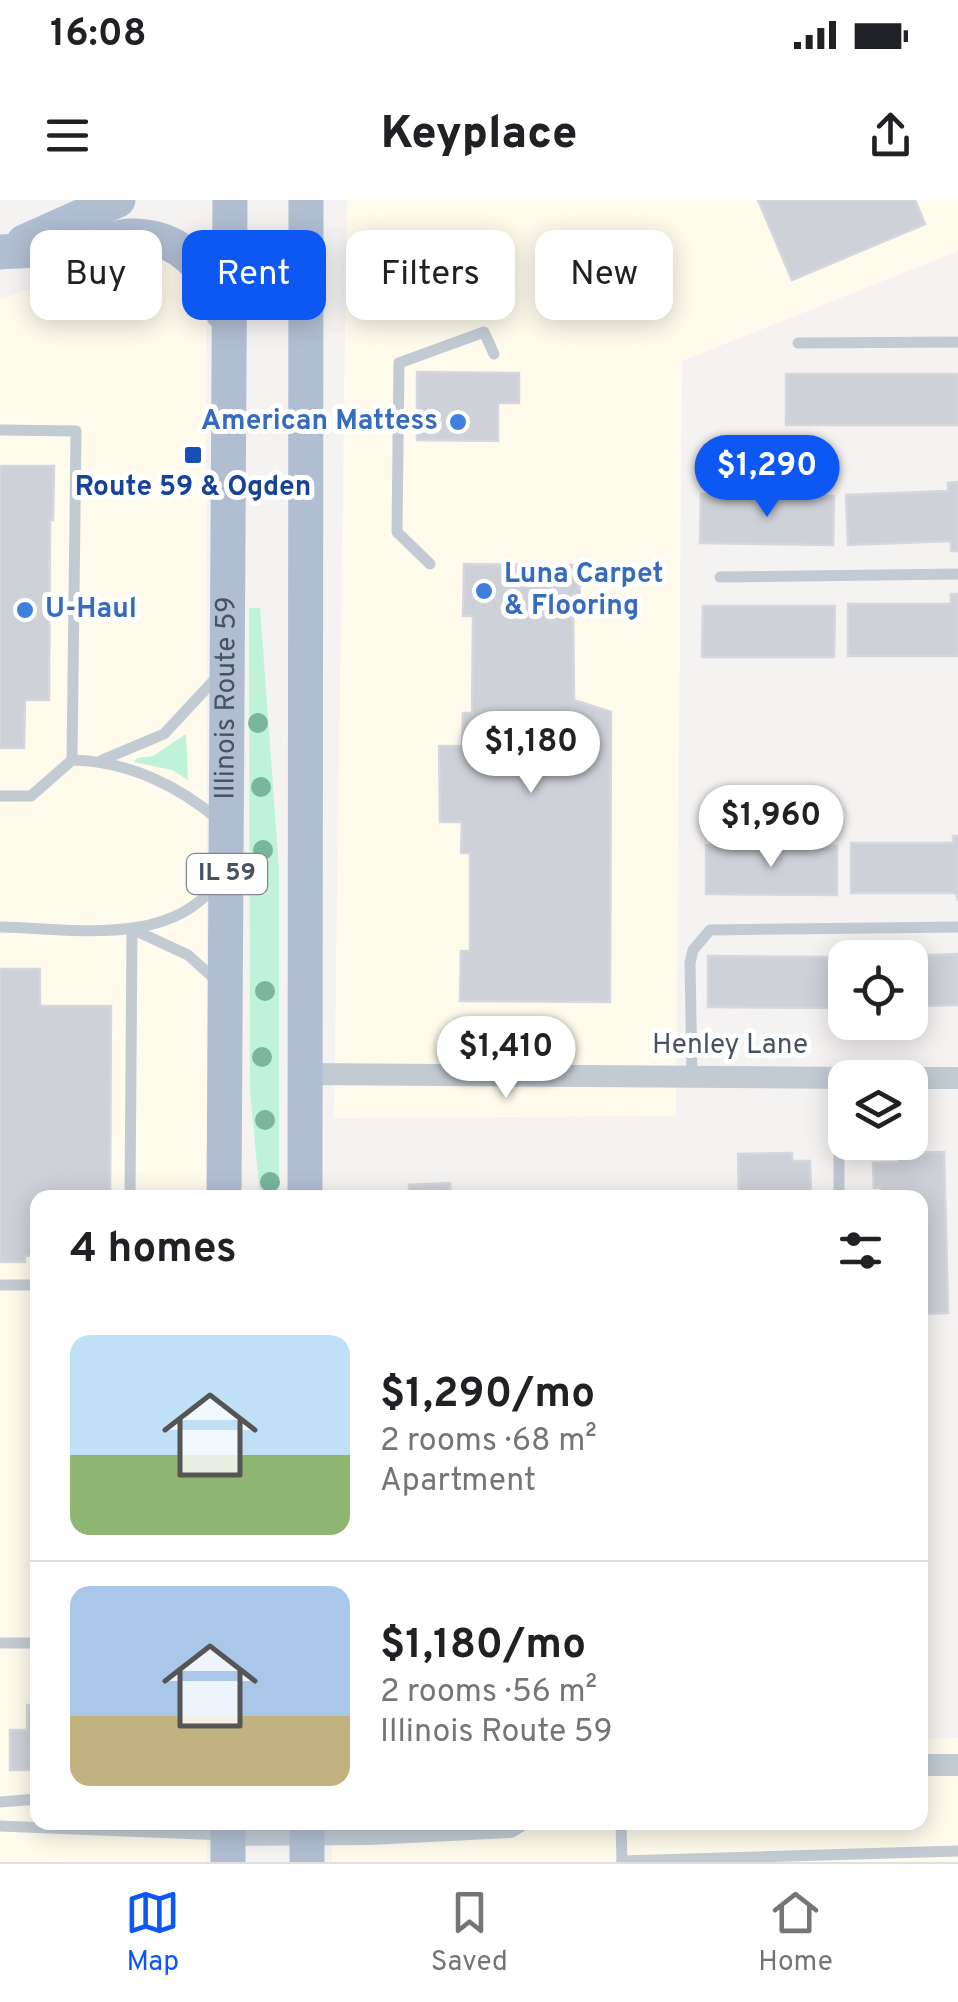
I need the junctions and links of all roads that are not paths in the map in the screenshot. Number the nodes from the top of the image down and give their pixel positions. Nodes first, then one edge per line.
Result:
1 (118, 200) edge
2 (230, 200) edge
3 (306, 200) edge
4 (0, 252) edge
5 (229, 330) junction
6 (958, 342) edge
7 (798, 343) dead end
8 (494, 354) dead end
9 (0, 430) edge
10 (430, 564) dead end
11 (958, 574) edge
12 (720, 577) dead end
13 (228, 666) junction
14 (72, 760) junction
15 (102, 760) junction
16 (0, 796) edge
17 (227, 827) junction
18 (227, 868) junction
19 (0, 927) edge
20 (958, 927) edge
21 (132, 929) junction
22 (226, 995) junction
23 (306, 1074) junction
24 (692, 1076) junction
25 (828, 1077) edge
26 (928, 1078) edge
27 (958, 1078) edge
28 (842, 1160) edge
29 (130, 1190) edge
30 (224, 1190) edge
31 (304, 1190) edge
32 (840, 1190) edge
33 (30, 1285) edge
34 (0, 1286) edge
35 (0, 1643) edge
36 (30, 1644) edge
37 (958, 1765) edge
38 (928, 1766) edge
39 (30, 1800) edge
40 (0, 1802) edge
41 (0, 1826) edge
42 (30, 1828) edge
43 (65, 1830) edge
44 (452, 1830) edge
45 (622, 1830) edge
46 (228, 1840) edge
47 (307, 1840) edge
48 (958, 1851) edge
49 (622, 1861) edge

1 - 4 main road
2 - 5 main road, Illinois Route 59 / IL 59
3 - 23 main road, IL 59
4 - 5 main road
5 - 13 main road, Illinois Route 59 / IL 59
6 - 7 lane
8 - 10 lane
9 - 14 lane
11 - 12 lane
13 - 15 lane
13 - 17 main road, Illinois Route 59 / IL 59
14 - 15 lane
14 - 16 lane
15 - 17 lane
17 - 18 main road, Illinois Route 59 / IL 59
18 - 21 lane
18 - 22 main road, Illinois Route 59 / IL 59
19 - 21 lane
20 - 24 lane
21 - 22 lane
21 - 29 lane
22 - 30 main road, Illinois Route 59 / IL 59
23 - 24 street, Henley Lane
23 - 31 main road, IL 59
24 - 25 street, Henley Lane
26 - 27 street
28 - 32 lane
33 - 34 lane
35 - 36 lane
37 - 38 street
39 - 40 lane
41 - 42 lane
43 - 46 lane
44 - 47 street
45 - 49 lane
46 - 47 street
48 - 49 lane

